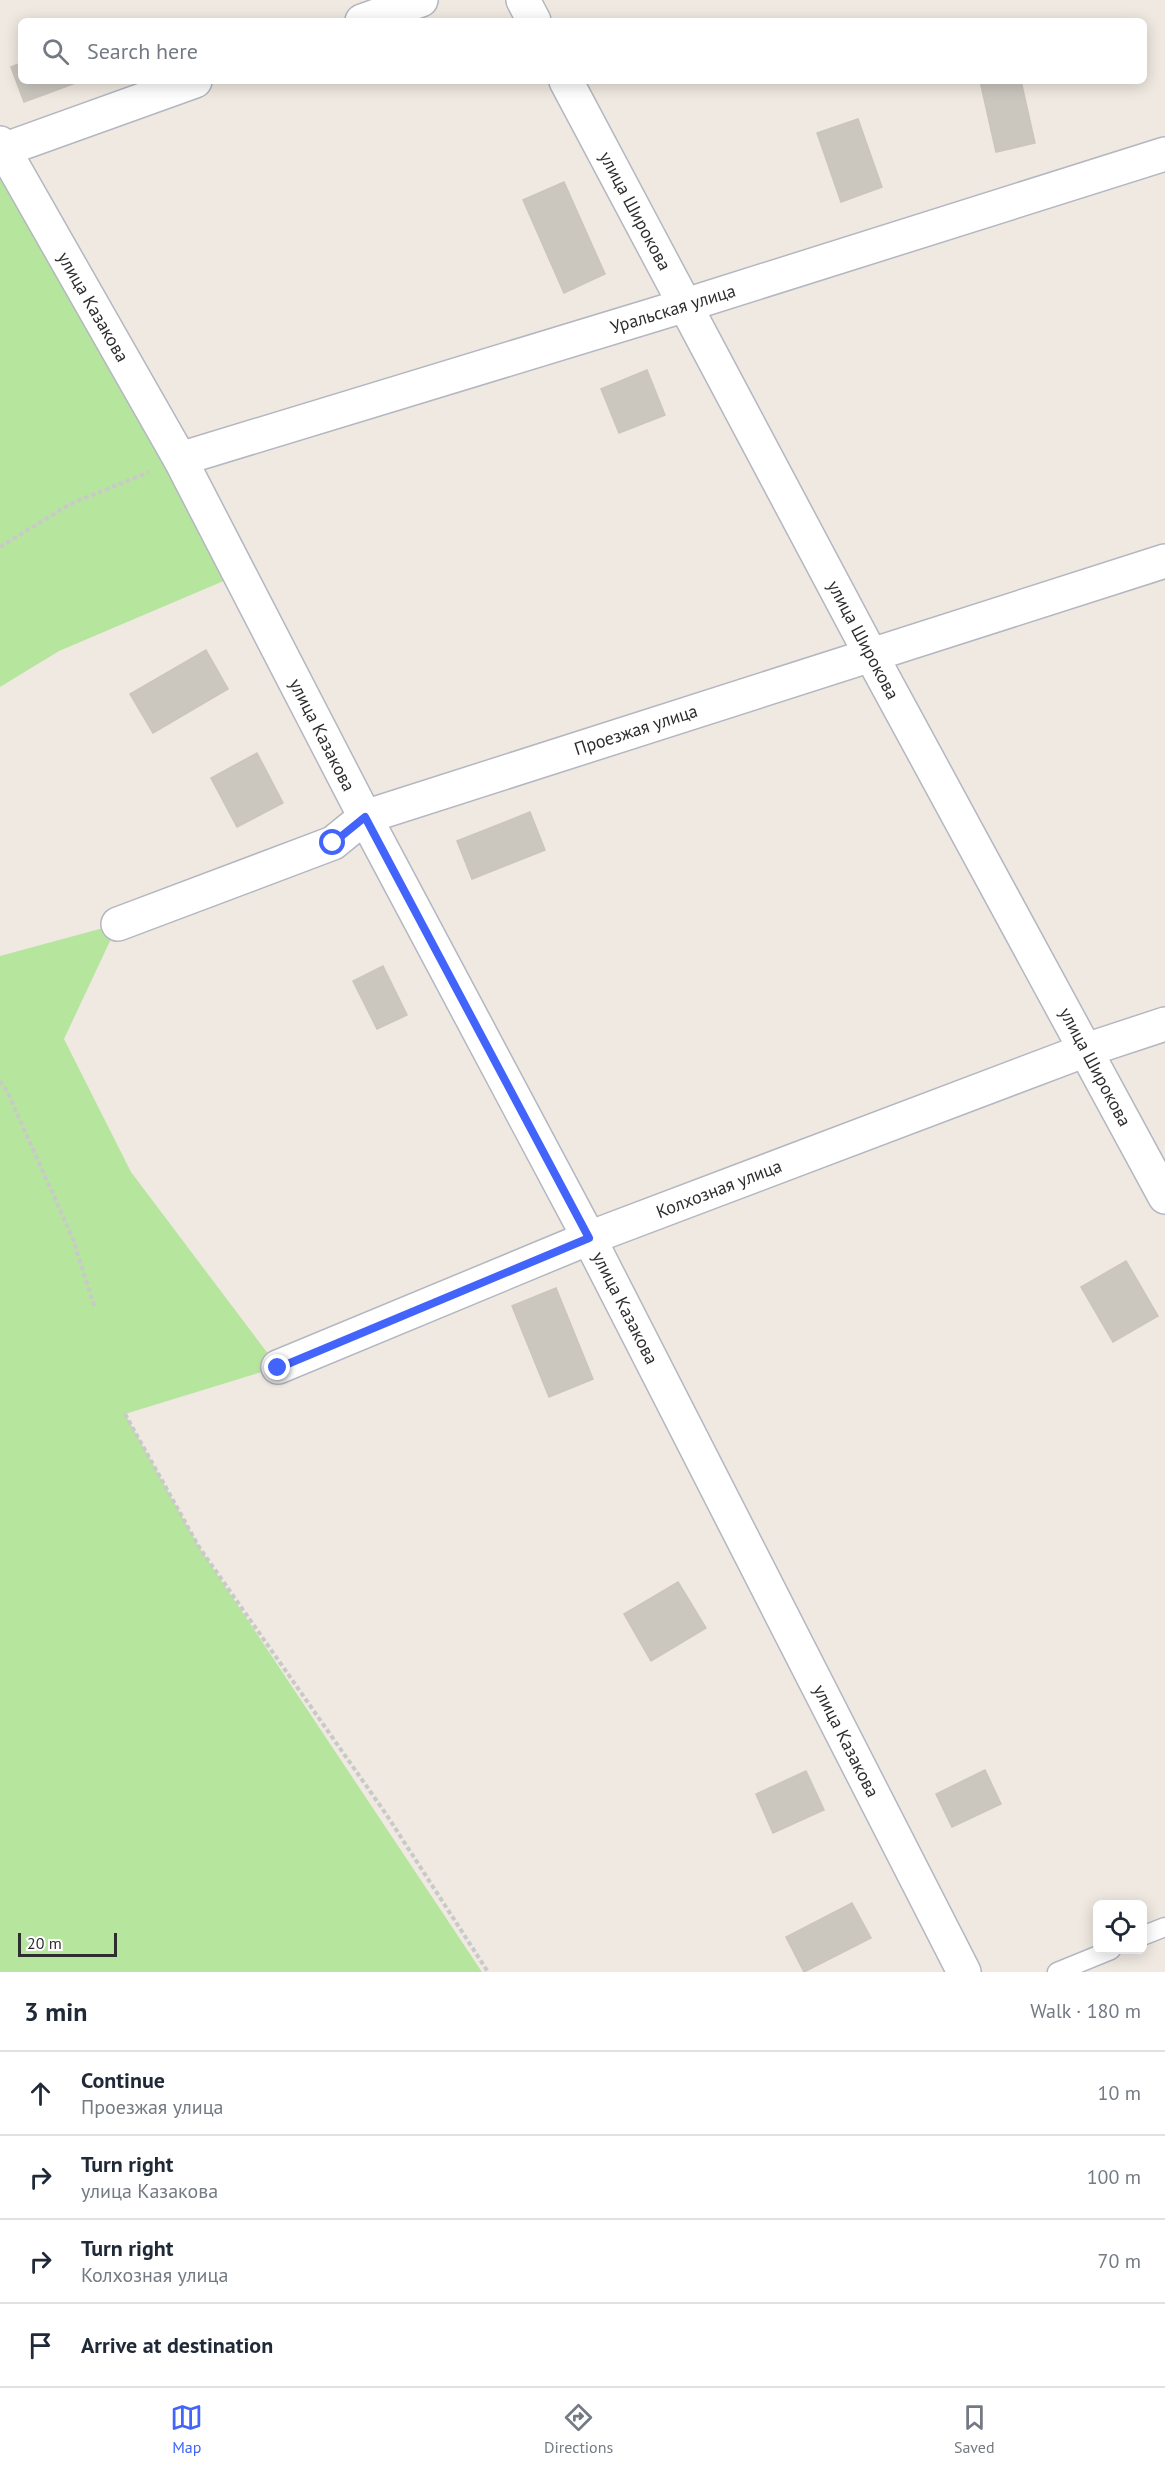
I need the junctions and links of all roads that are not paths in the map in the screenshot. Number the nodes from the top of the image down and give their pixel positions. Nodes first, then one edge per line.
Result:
1 (421, 0) edge
2 (523, 0) edge
3 (370, 18) edge
4 (532, 18) edge
5 (186, 84) edge
6 (568, 84) edge
7 (1, 148) edge
8 (1165, 154) edge
9 (686, 305) junction
10 (180, 459) junction
11 (1165, 561) edge
12 (871, 655) junction
13 (365, 817) junction
14 (118, 924) dead end
15 (1165, 1024) edge
16 (1086, 1050) junction
17 (1165, 1197) edge
18 (589, 1238) junction
19 (278, 1368) dead end
20 (1165, 1927) edge
21 (1147, 1934) edge
22 (1101, 1954) edge
23 (964, 1972) edge
24 (1057, 1972) edge

1 - 3 street
2 - 4 street
5 - 7 street
6 - 9 street, улица Широкова
7 - 10 street, улица Казакова
8 - 9 street, Уральская улица
9 - 10 street, Уральская улица
9 - 12 street, улица Широкова
10 - 13 street, улица Казакова
11 - 12 street, Проезжая улица
12 - 13 street, Проезжая улица
12 - 16 street, улица Широкова
13 - 14 street, Проезжая улица
13 - 18 street, улица Казакова
15 - 16 street, Колхозная улица
16 - 17 street, улица Широкова
16 - 18 street, Колхозная улица
18 - 19 street, Колхозная улица
18 - 23 street, улица Казакова
20 - 21 lane
22 - 24 lane

